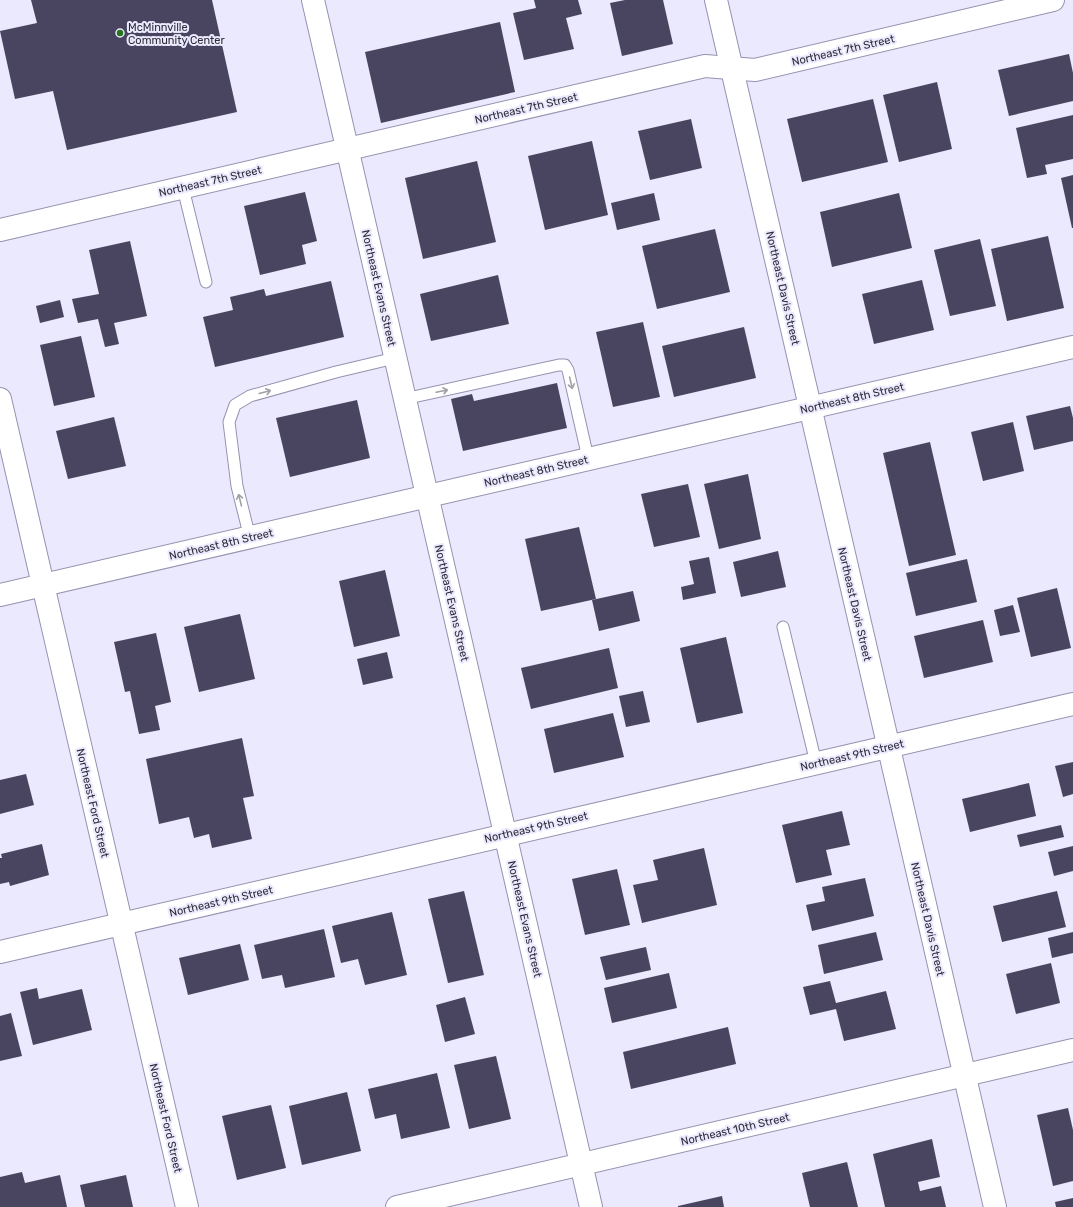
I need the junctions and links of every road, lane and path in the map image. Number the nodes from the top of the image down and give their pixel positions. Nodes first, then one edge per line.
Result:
1 (313, 0) edge
2 (716, 0) edge
3 (1053, 0) edge
4 (732, 69) junction
5 (347, 150) junction
6 (183, 188) junction
7 (0, 230) edge
8 (206, 282) dead end
9 (1073, 347) edge
10 (395, 358) junction
11 (0, 398) edge
12 (404, 399) junction
13 (810, 408) junction
14 (588, 458) junction
15 (427, 497) junction
16 (250, 538) junction
17 (43, 585) junction
18 (0, 595) edge
19 (783, 627) dead end
20 (1073, 704) edge
21 (888, 746) junction
22 (816, 763) junction
23 (505, 835) junction
24 (121, 924) junction
25 (0, 952) edge
26 (1073, 1050) edge
27 (964, 1075) junction
28 (582, 1164) junction
29 (187, 1207) edge
30 (397, 1207) edge
31 (591, 1207) edge
32 (995, 1207) edge

1 - 5 street, Northeast Evans Street
2 - 4 street, Northeast Davis Street
3 - 4 street, Northeast 7th Street
4 - 5 street, Northeast 7th Street
4 - 13 street, Northeast Davis Street
5 - 6 street, Northeast 7th Street
5 - 10 street, Northeast Evans Street
6 - 7 street, Northeast 7th Street
6 - 8 lane
9 - 13 street, Northeast 8th Street
10 - 12 street, Northeast Evans Street
16 -> 10 lane
11 - 17 street, Northeast Ford Street
12 -> 14 lane
12 - 15 street, Northeast Evans Street
13 - 14 street, Northeast 8th Street
13 - 21 street, Northeast Davis Street
14 - 15 street, Northeast 8th Street
15 - 16 street, Northeast 8th Street
15 - 23 street, Northeast Evans Street
16 - 17 street, Northeast 8th Street
17 - 18 street, Northeast 8th Street
17 - 24 street, Northeast Ford Street
19 - 22 lane
20 - 21 street, Northeast 9th Street
21 - 22 street, Northeast 9th Street
21 - 27 street, Northeast Davis Street
22 - 23 street, Northeast 9th Street
23 - 24 street, Northeast 9th Street
23 - 28 street, Northeast Evans Street
24 - 25 street, Northeast 9th Street
24 - 29 street, Northeast Ford Street
26 - 27 street, Northeast 10th Street
27 - 28 street, Northeast 10th Street
27 - 32 street, Northeast Davis Street
28 - 30 street, Northeast 10th Street
28 - 31 street, Northeast Evans Street

